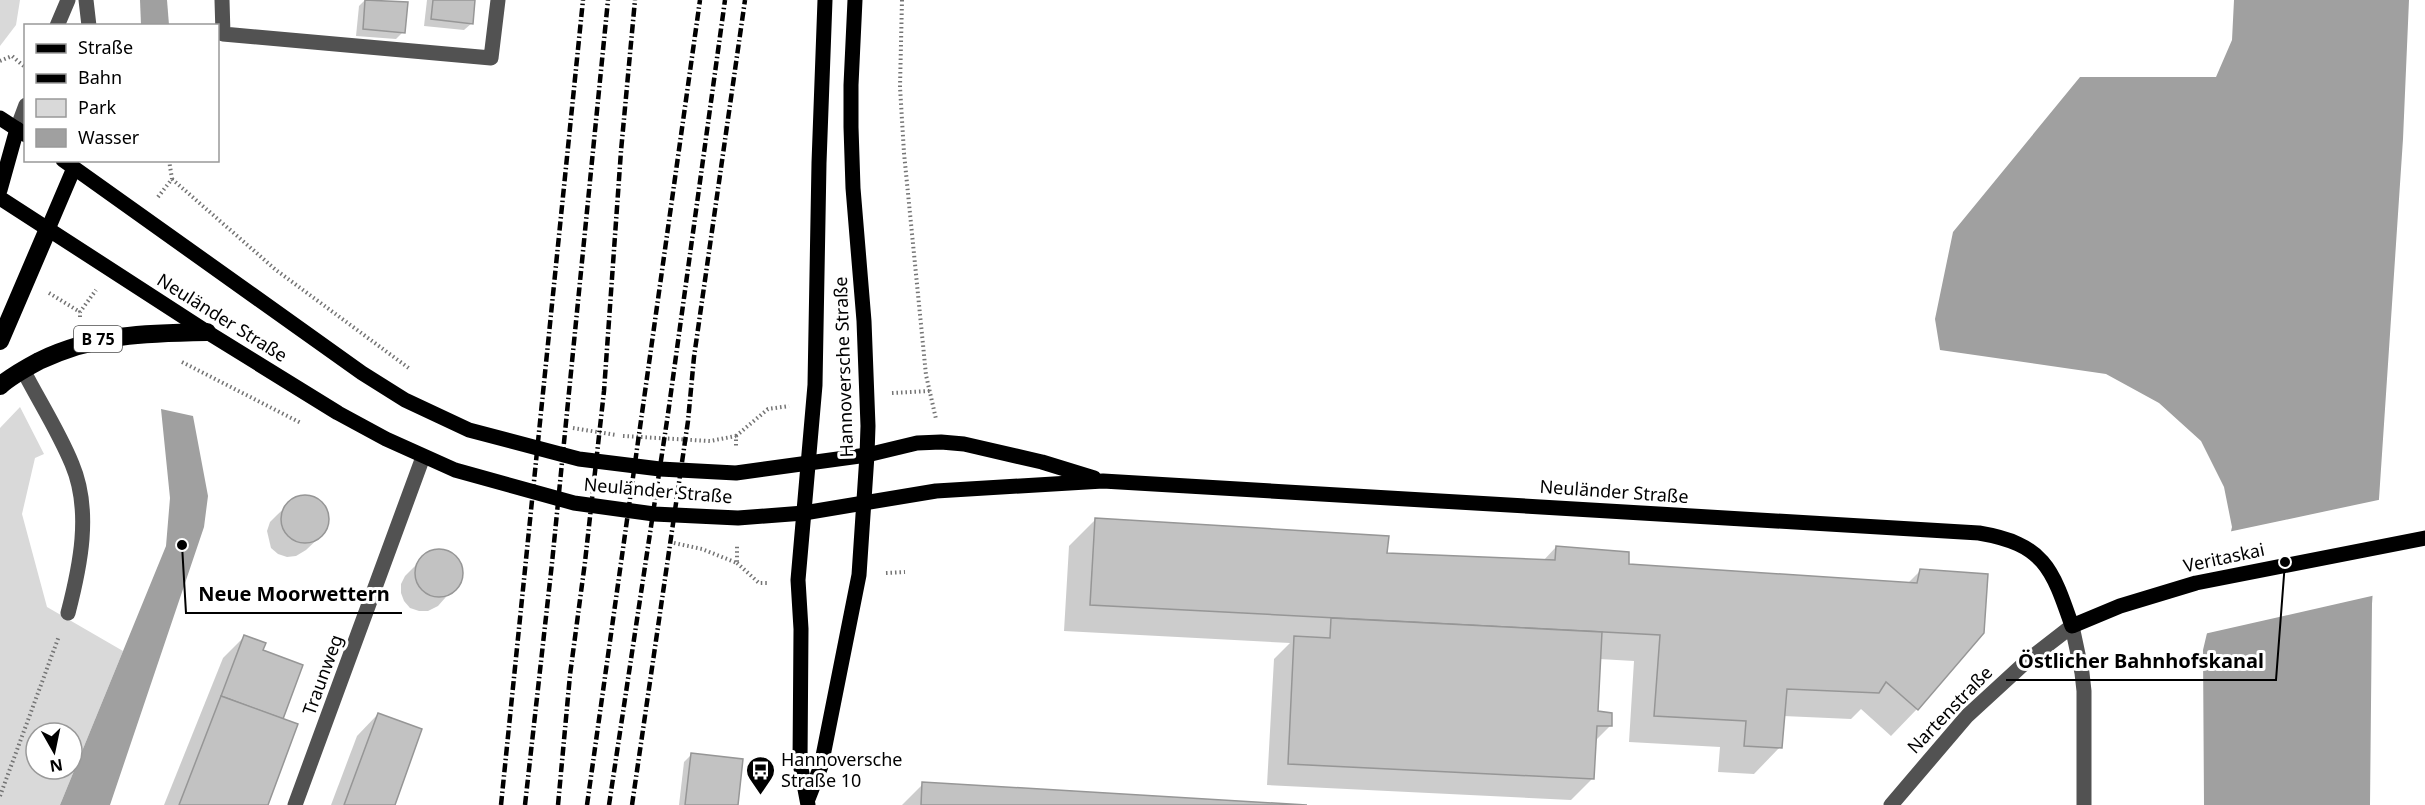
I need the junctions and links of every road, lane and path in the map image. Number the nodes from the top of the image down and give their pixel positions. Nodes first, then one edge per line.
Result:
1 (68, 0) edge
2 (86, 0) edge
3 (222, 0) edge
4 (498, 0) edge
5 (825, 0) edge
6 (855, 0) edge
7 (902, 0) edge
8 (58, 24) edge
9 (89, 24) edge
10 (0, 61) edge
11 (24, 66) edge
12 (24, 116) edge
13 (0, 117) edge
14 (21, 132) edge
15 (71, 163) edge
16 (0, 190) edge
17 (0, 198) edge
18 (48, 229) junction
19 (207, 332) junction
20 (0, 340) edge
21 (23, 370) junction
22 (0, 386) edge
23 (768, 409) dead end
24 (736, 436) dead end
25 (940, 442) junction
26 (867, 455) junction
27 (423, 457) junction
28 (808, 464) junction
29 (1103, 481) junction
30 (864, 501) junction
31 (804, 513) junction
32 (2425, 538) edge
33 (737, 563) dead end
34 (905, 572) dead end
35 (886, 573) dead end
36 (767, 583) dead end
37 (68, 613) joint
38 (2072, 626) junction
39 (0, 796) edge
40 (808, 802) edge
41 (295, 805) edge
42 (1892, 805) edge
43 (2084, 805) edge

1 - 8 street
2 - 9 street
3 - 4 street
5 - 28 main road, Hannoversche Straße
6 - 26 main road, Hannoversche Straße
7 - 25 path
10 - 11 path
12 - 14 street
13 - 14 main road
14 - 16 main road
15 - 18 main road
15 - 28 main road, Neuländer Straße
17 - 18 main road, Neuländer Straße
18 - 19 main road, Neuländer Straße
18 - 20 highway
19 - 21 highway, B 75
19 - 27 main road, Neuländer Straße
21 - 22 highway, B 75
21 - 37 street
23 - 24 path
25 - 26 main road, Neuländer Straße
25 - 29 main road, Neuländer Straße
26 - 28 main road, Neuländer Straße
26 - 30 main road, Hannoversche Straße
27 - 31 main road, Neuländer Straße
27 - 41 street, Traunweg
28 - 31 main road, Hannoversche Straße
29 - 30 main road, Neuländer Straße
29 - 38 main road, Neuländer Straße
30 - 31 main road, Neuländer Straße
30 - 40 main road, Hannoversche Straße
31 - 40 main road, Hannoversche Straße
32 - 38 main road, Veritaskai
33 - 36 path
34 - 35 path
37 - 39 path
38 - 42 street, Nartenstraße
38 - 43 street

